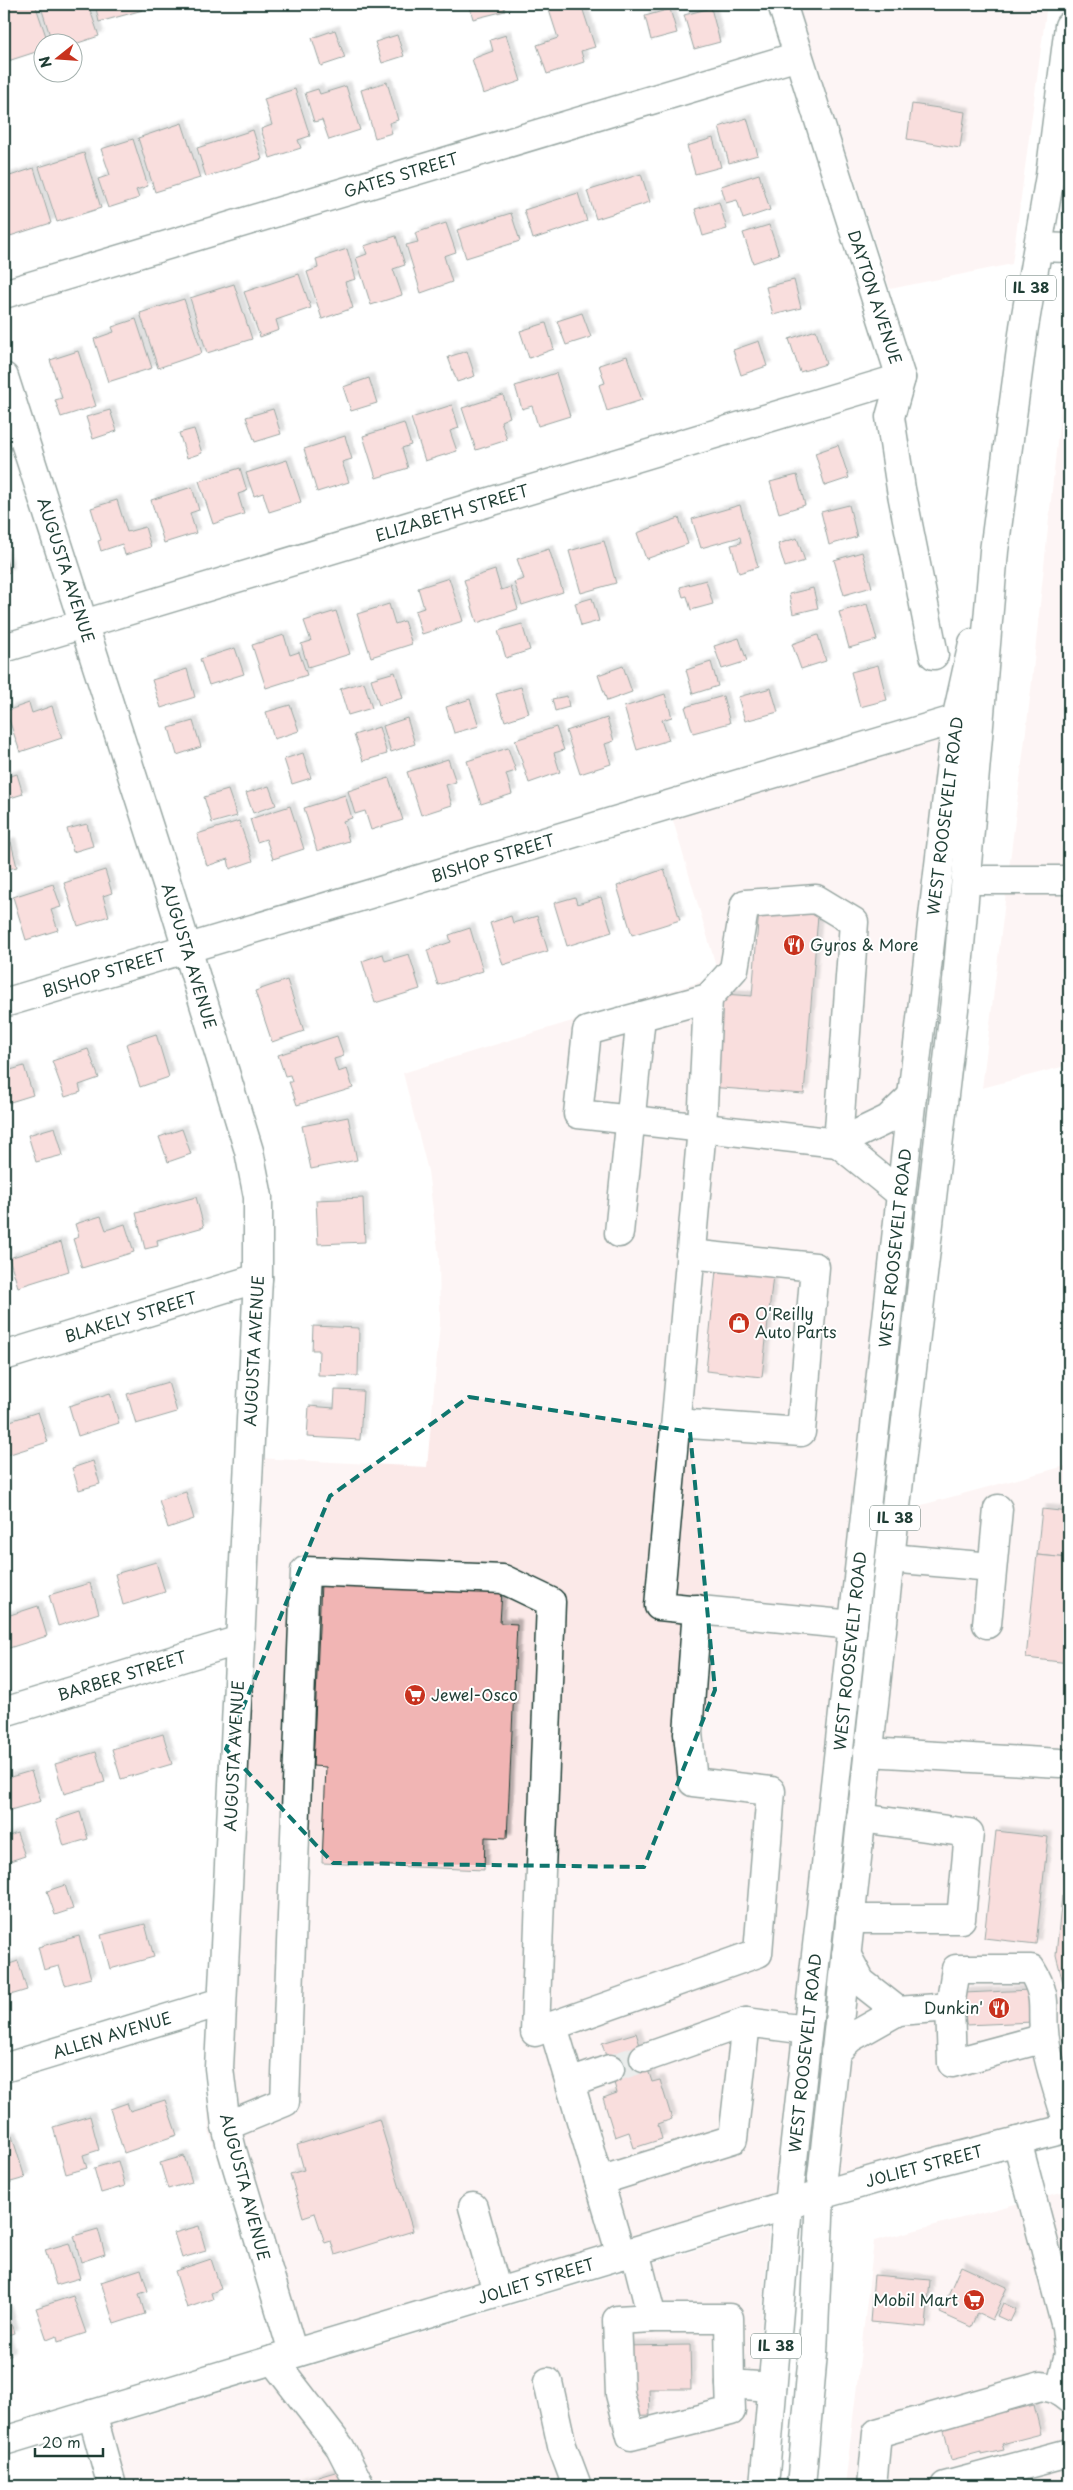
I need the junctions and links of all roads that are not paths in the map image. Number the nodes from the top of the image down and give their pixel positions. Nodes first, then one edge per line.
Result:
1 (782, 4) edge
2 (1069, 26) edge
3 (798, 56) junction
4 (1038, 247) junction
5 (1069, 248) edge
6 (4, 294) edge
7 (4, 376) edge
8 (901, 378) junction
9 (994, 551) junction
10 (84, 624) junction
11 (4, 648) edge
12 (934, 655) dead end
13 (982, 712) junction
14 (956, 720) junction
15 (966, 880) junction
16 (1069, 880) edge
17 (187, 949) junction
18 (708, 998) junction
19 (4, 1003) edge
20 (641, 1016) junction
21 (912, 1096) junction
22 (631, 1120) junction
23 (702, 1128) junction
24 (838, 1142) junction
25 (901, 1194) junction
26 (619, 1233) dead end
27 (690, 1254) junction
28 (258, 1278) junction
29 (4, 1356) edge
30 (676, 1424) junction
31 (998, 1509) dead end
32 (890, 1558) junction
33 (992, 1567) junction
34 (697, 1609) junction
35 (987, 1624) dead end
36 (853, 1625) junction
37 (240, 1640) junction
38 (4, 1712) edge
39 (868, 1752) junction
40 (1060, 1763) dead end
41 (861, 1818) junction
42 (850, 1919) junction
43 (846, 1954) junction
44 (221, 2002) junction
45 (950, 2007) junction
46 (898, 2011) junction
47 (746, 2022) junction
48 (553, 2026) junction
49 (807, 2030) junction
50 (1045, 2038) junction
51 (835, 2053) junction
52 (644, 2058) tunnel mouth
53 (4, 2068) edge
54 (610, 2069) tunnel mouth
55 (570, 2083) junction
56 (226, 2126) junction
57 (1069, 2128) edge
58 (1017, 2141) junction
59 (599, 2181) junction
60 (820, 2195) junction
61 (788, 2205) junction
62 (474, 2207) dead end
63 (628, 2253) junction
64 (497, 2292) junction
65 (652, 2318) junction
66 (283, 2356) junction
67 (548, 2382) dead end
68 (730, 2384) junction
69 (772, 2387) junction
70 (1064, 2395) edge
71 (92, 2414) junction
72 (4, 2441) edge
73 (1069, 2453) edge
74 (112, 2486) edge
75 (360, 2486) edge
76 (577, 2486) edge
77 (764, 2486) edge
78 (801, 2486) edge
79 (872, 2486) edge
80 (945, 2486) edge

1 - 3 street, DAYTON AVENUE
2 - 4 street, WEST ROOSEVELT ROAD / IL 38
3 - 6 street, GATES STREET
3 - 8 street, DAYTON AVENUE
4 - 5 street
4 - 9 street, WEST ROOSEVELT ROAD / IL 38
7 - 10 street, AUGUSTA AVENUE
8 - 10 street, ELIZABETH STREET
8 - 12 street, DAYTON AVENUE
9 - 13 street, WEST ROOSEVELT ROAD / IL 38
9 - 14 street, WEST ROOSEVELT ROAD / IL 38
10 - 11 street, ELIZABETH STREET
10 - 17 street, AUGUSTA AVENUE
13 - 14 street, BISHOP STREET
13 - 15 street, WEST ROOSEVELT ROAD / IL 38
14 - 17 street, BISHOP STREET
14 - 21 street, WEST ROOSEVELT ROAD / IL 38
15 - 16 street
15 - 32 street, WEST ROOSEVELT ROAD / IL 38
17 - 19 street, BISHOP STREET
17 - 28 street, AUGUSTA AVENUE
18 - 20 street
18 - 23 street
18 - 24 street
20 - 22 street
20 - 22 street
21 - 24 street
21 - 25 street, WEST ROOSEVELT ROAD / IL 38
22 - 23 street
22 - 26 street
23 - 24 street
23 - 27 street
24 - 25 street
25 - 36 street, WEST ROOSEVELT ROAD / IL 38
27 - 30 street
27 - 30 street
28 - 29 street, BLAKELY STREET
28 - 37 street, AUGUSTA AVENUE
30 - 34 street
31 - 33 street
32 - 33 street
32 - 39 street, WEST ROOSEVELT ROAD / IL 38
33 - 35 street
34 - 36 street
34 - 48 street
36 - 49 street, WEST ROOSEVELT ROAD / IL 38
37 - 38 street, BARBER STREET
37 - 44 street, AUGUSTA AVENUE
39 - 40 street
39 - 41 street, WEST ROOSEVELT ROAD / IL 38
41 - 42 street, WEST ROOSEVELT ROAD / IL 38
41 - 42 street
42 - 43 street, WEST ROOSEVELT ROAD / IL 38
43 - 46 street
43 - 51 street, WEST ROOSEVELT ROAD / IL 38
44 - 53 street, ALLEN AVENUE
44 - 56 street, AUGUSTA AVENUE
45 - 46 street
45 - 50 street
45 - 50 street
46 - 51 street
47 - 49 street
47 - 52 street
47 - 59 street
48 - 55 street
48 - 56 street
49 - 61 street, WEST ROOSEVELT ROAD / IL 38
50 - 57 street
51 - 60 street, WEST ROOSEVELT ROAD / IL 38
54 - 55 street
55 - 59 street
56 - 66 street, AUGUSTA AVENUE
57 - 58 street, JOLIET STREET
58 - 60 street, JOLIET STREET
58 - 70 street
59 - 63 street
60 - 61 street, JOLIET STREET
60 - 78 street, WEST ROOSEVELT ROAD / IL 38
61 - 63 street, JOLIET STREET
61 - 69 street, WEST ROOSEVELT ROAD / IL 38
62 - 64 street
63 - 64 street, JOLIET STREET
63 - 65 street
64 - 66 street, JOLIET STREET
65 - 68 street
65 - 68 street
66 - 71 street, JOLIET STREET
66 - 75 street
67 - 76 street
68 - 69 street
69 - 77 street, WEST ROOSEVELT ROAD / IL 38
70 - 79 street
71 - 72 street, JOLIET STREET
71 - 74 street
73 - 80 street

